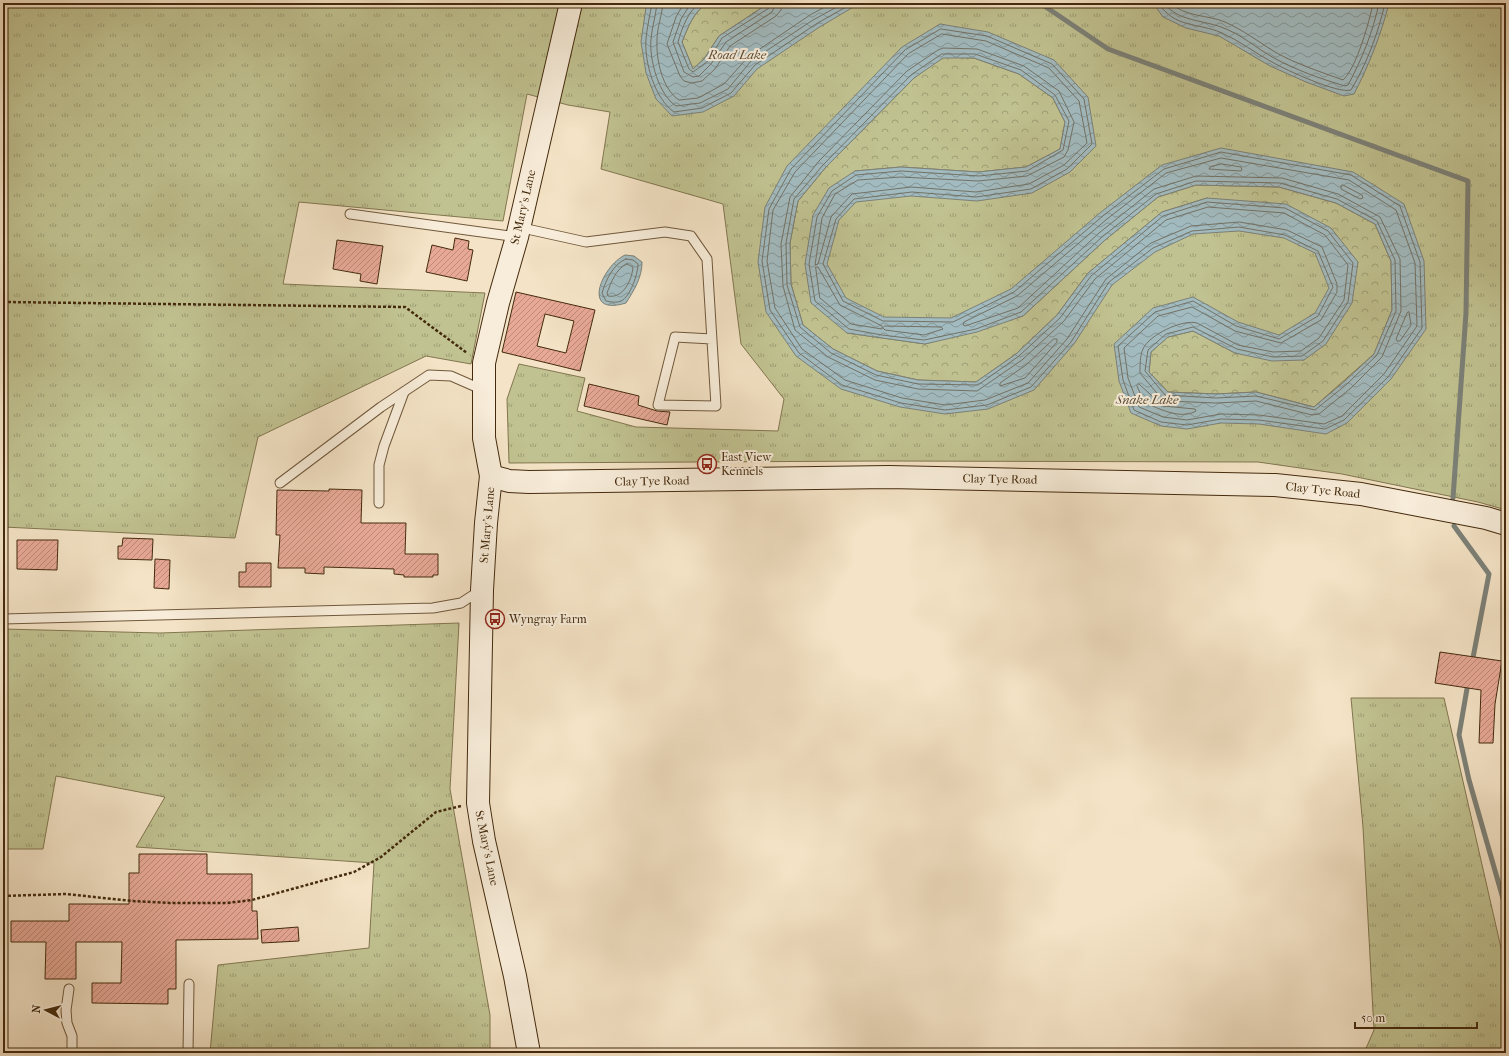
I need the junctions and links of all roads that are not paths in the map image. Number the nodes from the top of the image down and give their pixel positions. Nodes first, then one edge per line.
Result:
1 (571, 3) edge
2 (350, 214) dead end
3 (518, 232) junction
4 (712, 339) junction
5 (483, 390) junction
6 (404, 392) junction
7 (491, 476) junction
8 (280, 483) dead end
9 (379, 503) dead end
10 (1506, 524) edge
11 (482, 590) junction
12 (3, 619) edge
13 (190, 984) dead end
14 (69, 989) dead end
15 (72, 1053) edge
16 (188, 1053) edge
17 (529, 1053) edge

1 - 3 main road, St Mary's Lane
2 - 3 lane
3 - 4 lane
3 - 5 main road, St Mary's Lane
4 - 4 lane
5 - 6 lane
5 - 7 main road, St Mary's Lane
6 - 8 lane
6 - 9 lane
7 - 10 main road, Clay Tye Road
7 - 11 main road, St Mary's Lane
11 - 12 lane
11 - 17 main road, St Mary's Lane
13 - 16 lane
14 - 15 lane

